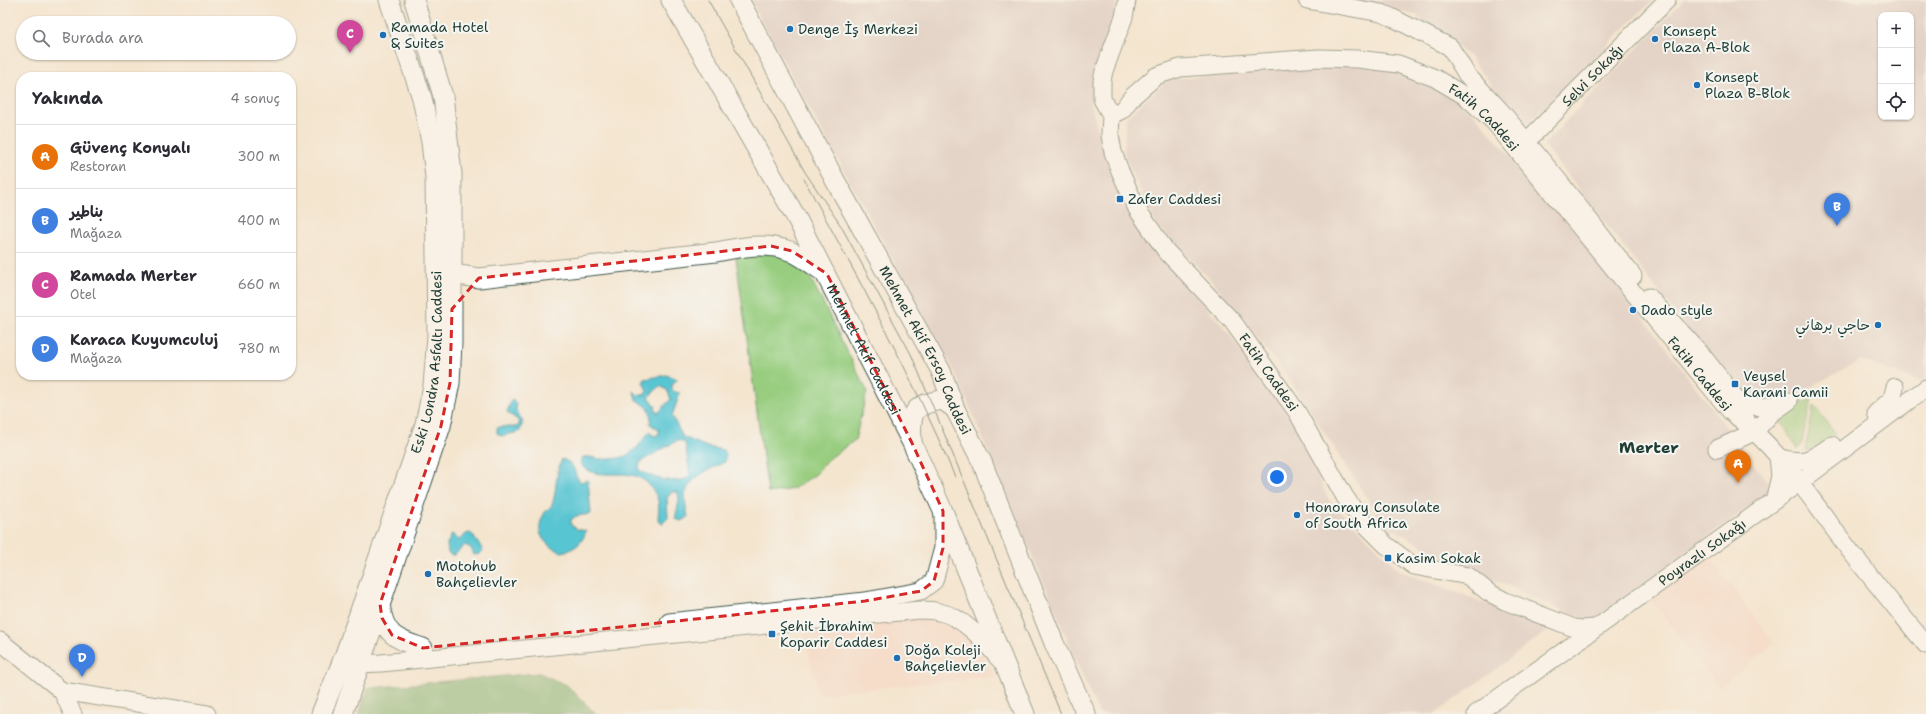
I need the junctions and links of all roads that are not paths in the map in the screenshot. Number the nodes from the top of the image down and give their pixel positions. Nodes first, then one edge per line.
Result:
1 (414, 0) edge
2 (671, 0) edge
3 (739, 0) edge
4 (1127, 0) edge
5 (1307, 0) edge
6 (1667, 0) edge
7 (391, 4) edge
8 (1111, 115) junction
9 (1522, 146) junction
10 (444, 270) junction
11 (826, 274) junction
12 (479, 278) junction
13 (452, 309) junction
14 (1895, 387) dead end
15 (1926, 388) edge
16 (1741, 405) junction
17 (955, 409) junction
18 (1752, 429) junction
19 (912, 443) junction
20 (1717, 449) dead end
21 (1778, 457) junction
22 (1800, 482) junction
23 (1774, 500) junction
24 (942, 511) junction
25 (380, 604) junction
26 (1568, 626) junction
27 (1595, 628) junction
28 (0, 641) edge
29 (1926, 645) edge
30 (423, 648) junction
31 (1567, 648) junction
32 (356, 658) junction
33 (1005, 667) junction
34 (62, 691) junction
35 (74, 714) edge
36 (207, 714) edge
37 (321, 714) edge
38 (343, 714) edge
39 (1013, 714) edge
40 (1025, 714) edge
41 (1086, 714) edge
42 (1476, 714) edge

1 - 10 main road, Eski Londra Asfaltı Caddesi
2 - 11 main road, Mehmet Akif Caddesi
3 - 17 main road, Mehmet Akif Ersoy Caddesi
4 - 8 main road, Fatih Caddesi
5 - 9 main road, Fatih Caddesi
6 - 9 main road, Selvi Sokağı
7 - 10 main road, Eski Londra Asfaltı Caddesi
8 - 9 main road, Fatih Caddesi
8 - 26 main road, Fatih Caddesi
9 - 16 main road, Fatih Caddesi
9 - 18 main road, Fatih Caddesi
10 - 12 main road
10 - 13 main road, Eski Londra Asfaltı Caddesi
10 - 32 main road, Eski Londra Asfaltı Caddesi
11 - 12 main road
11 - 19 main road, Mehmet Akif Caddesi
12 - 13 main road
13 - 25 main road, Eski Londra Asfaltı Caddesi
14 - 21 main road
15 - 22 main road, Poyrazlı Sokağı
16 - 18 main road, Fatih Caddesi
16 - 18 main road
17 - 19 main road
17 - 41 main road, Mehmet Akif Ersoy Caddesi
18 - 20 main road
18 - 21 main road, Fatih Caddesi
19 - 24 main road, Mehmet Akif Caddesi
21 - 22 main road, Fatih Caddesi
21 - 23 main road
22 - 23 main road, Poyrazlı Sokağı
22 - 29 main road, Fatih Caddesi
23 - 27 main road, Poyrazlı Sokağı
24 - 30 main road
24 - 33 main road, Mehmet Akif Caddesi
25 - 30 main road
25 - 32 main road, Eski Londra Asfaltı Caddesi
26 - 27 main road, Fatih Caddesi
26 - 31 main road
27 - 31 main road, Poyrazlı Sokağı
28 - 34 main road
30 - 32 main road
31 - 42 main road, Poyrazlı Sokağı
32 - 33 main road
32 - 37 main road, Eski Londra Asfaltı Caddesi
32 - 38 main road, Eski Londra Asfaltı Caddesi
33 - 39 main road
33 - 40 main road, Mehmet Akif Caddesi
34 - 35 main road
34 - 36 main road

